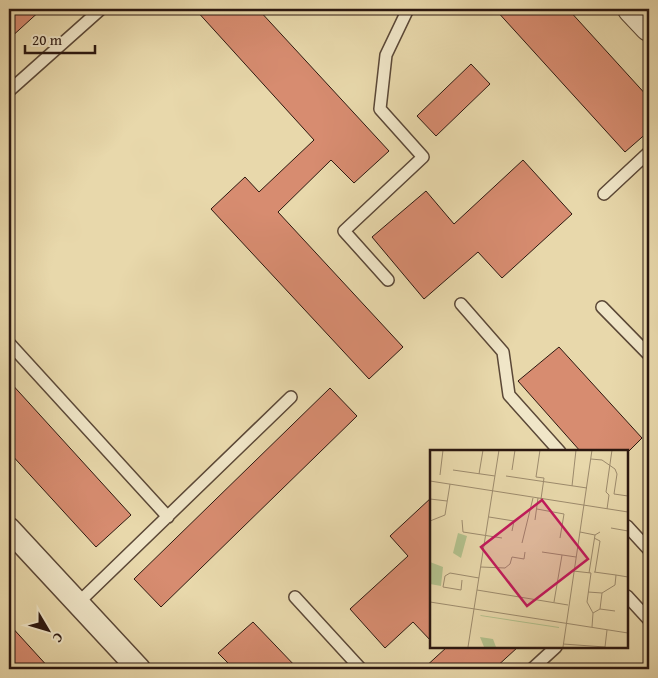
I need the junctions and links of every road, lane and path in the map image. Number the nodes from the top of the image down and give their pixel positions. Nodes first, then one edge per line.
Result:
1 (101, 9) edge
2 (408, 9) edge
3 (632, 9) edge
4 (649, 27) edge
5 (9, 91) edge
6 (649, 152) edge
7 (604, 194) dead end
8 (388, 280) dead end
9 (461, 304) dead end
10 (602, 306) dead end
11 (9, 343) edge
12 (649, 355) edge
13 (291, 397) dead end
14 (558, 450) edge
15 (168, 517) junction
16 (628, 527) edge
17 (9, 529) edge
18 (649, 550) edge
19 (295, 597) dead end
20 (628, 597) edge
21 (78, 603) junction
22 (649, 620) edge
23 (555, 648) edge
24 (139, 669) edge
25 (361, 669) edge
26 (532, 669) edge

1 - 5 lane
2 - 8 lane
3 - 4 street
6 - 7 lane
9 - 14 lane
10 - 12 lane
11 - 15 lane
13 - 15 lane
15 - 21 lane
16 - 18 lane
17 - 21 street
19 - 25 lane
20 - 22 lane
21 - 24 street
23 - 26 lane

